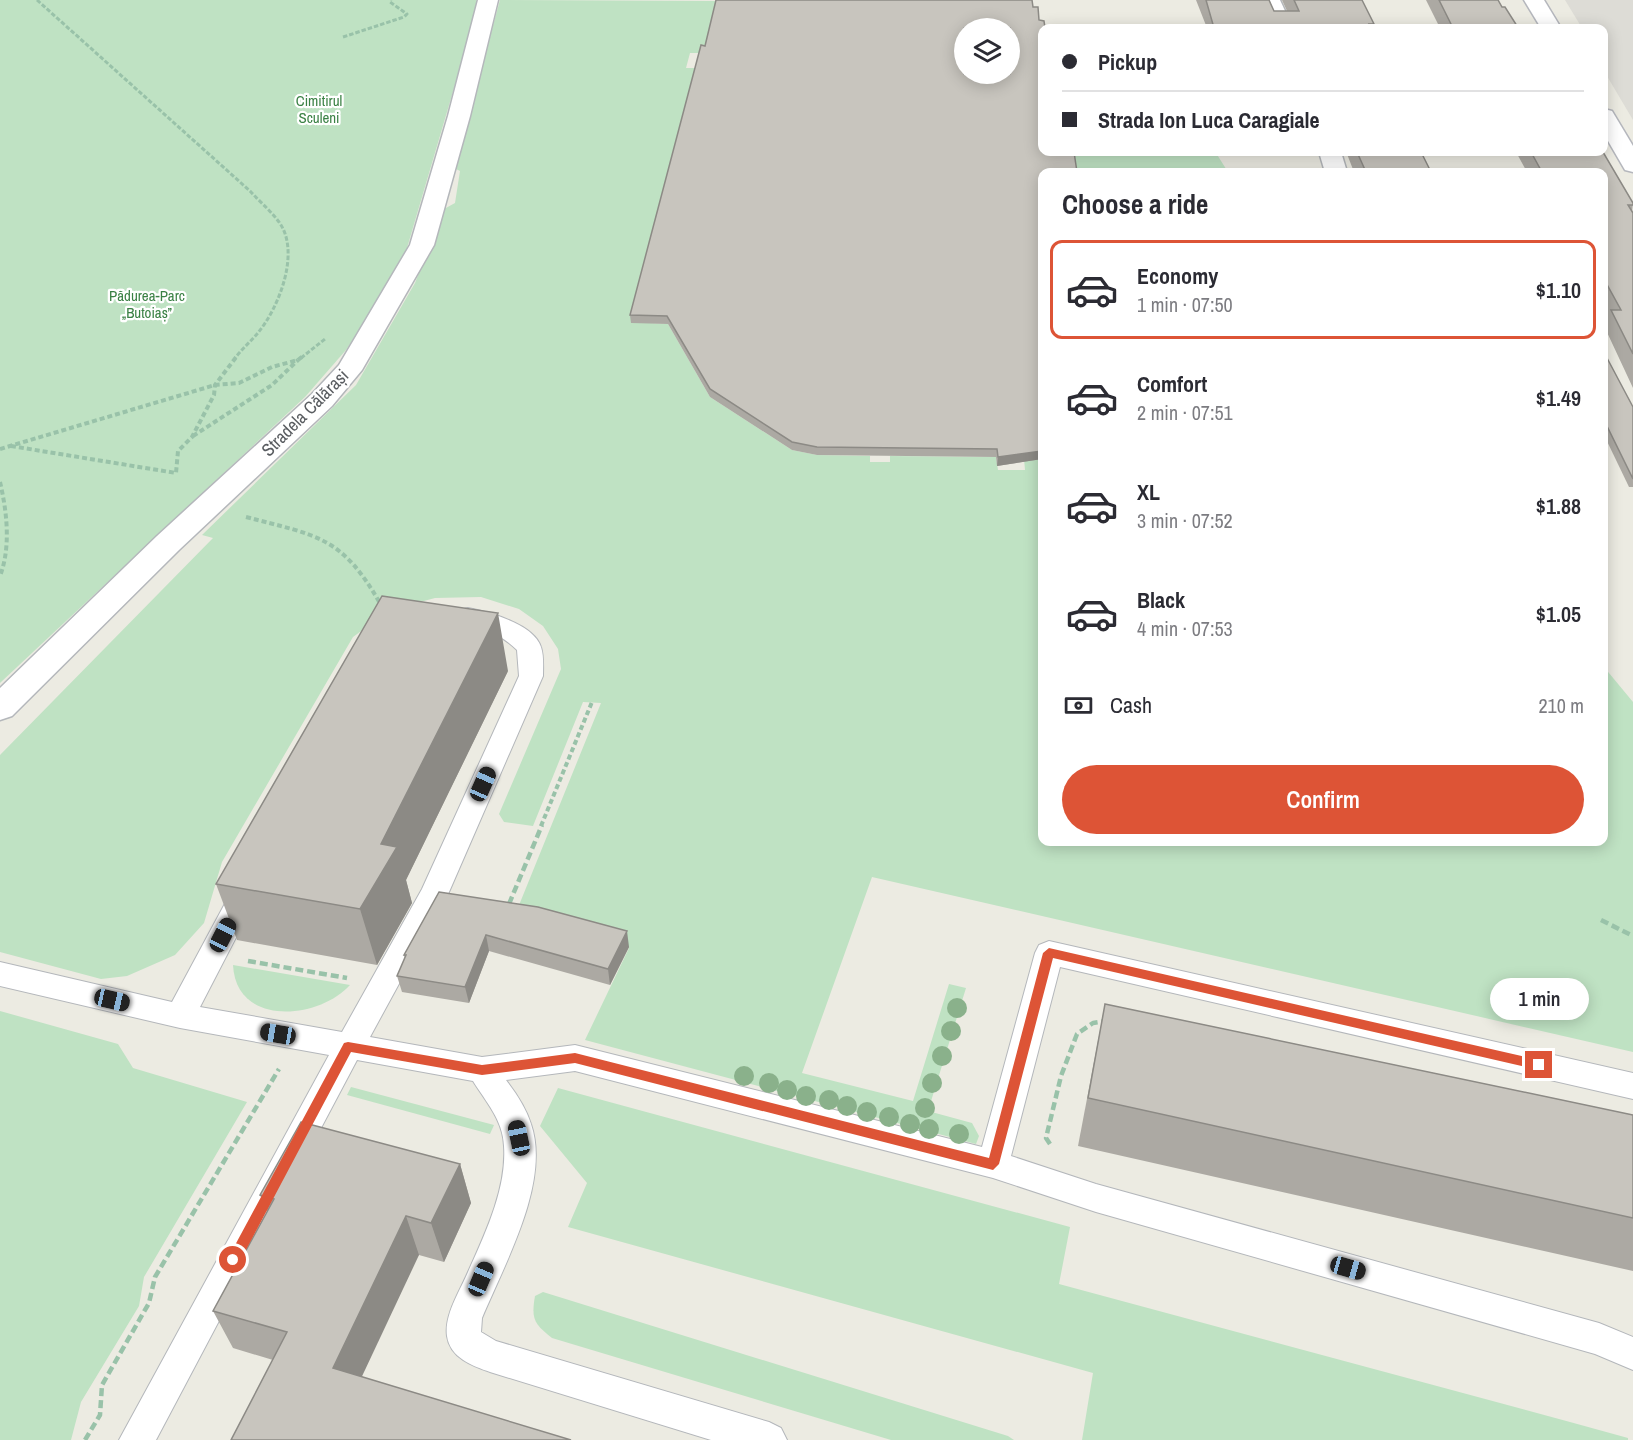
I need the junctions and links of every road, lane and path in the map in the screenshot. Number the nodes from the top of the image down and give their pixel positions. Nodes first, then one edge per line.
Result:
1 (37, 0) edge
2 (391, 0) edge
3 (488, 0) edge
4 (1270, 0) edge
5 (1534, 0) edge
6 (1281, 24) edge
7 (1549, 24) edge
8 (343, 37) dead end
9 (1608, 123) edge
10 (1633, 165) edge
11 (327, 337) dead end
12 (298, 360) junction
13 (215, 384) junction
14 (192, 436) junction
15 (11, 446) junction
16 (0, 449) edge
17 (0, 482) edge
18 (207, 507) junction
19 (0, 576) edge
20 (383, 609) edge
21 (443, 617) edge
22 (592, 702) dead end
23 (0, 708) edge
24 (256, 871) edge
25 (500, 902) edge
26 (1601, 920) dead end
27 (1633, 936) edge
28 (212, 956) junction
29 (0, 974) edge
30 (383, 984) junction
31 (180, 1016) junction
32 (1109, 1021) edge
33 (298, 1038) junction
34 (348, 1047) junction
35 (482, 1070) junction
36 (1633, 1086) edge
37 (1054, 1150) dead end
38 (993, 1164) junction
39 (1633, 1354) edge
40 (85, 1440) edge
41 (137, 1440) edge
42 (769, 1440) edge

1 - 13 path
2 - 8 path
3 - 18 street, Stradela Călărași
4 - 6 street
5 - 7 street
9 - 10 street
11 - 12 path
12 - 13 path
12 - 14 path
13 - 14 path
13 - 15 path
14 - 15 path
15 - 16 path
17 - 19 path
18 - 20 path
18 - 23 street, Stradela Călărași
21 - 30 lane
22 - 25 path
24 - 28 lane
26 - 27 path
28 - 30 path
28 - 31 lane
29 - 31 lane
30 - 34 lane
31 - 33 lane
32 - 37 path
33 - 34 lane
33 - 40 path
34 - 35 lane
34 - 41 lane
35 - 38 lane
35 - 42 lane
36 - 38 lane
38 - 39 lane

